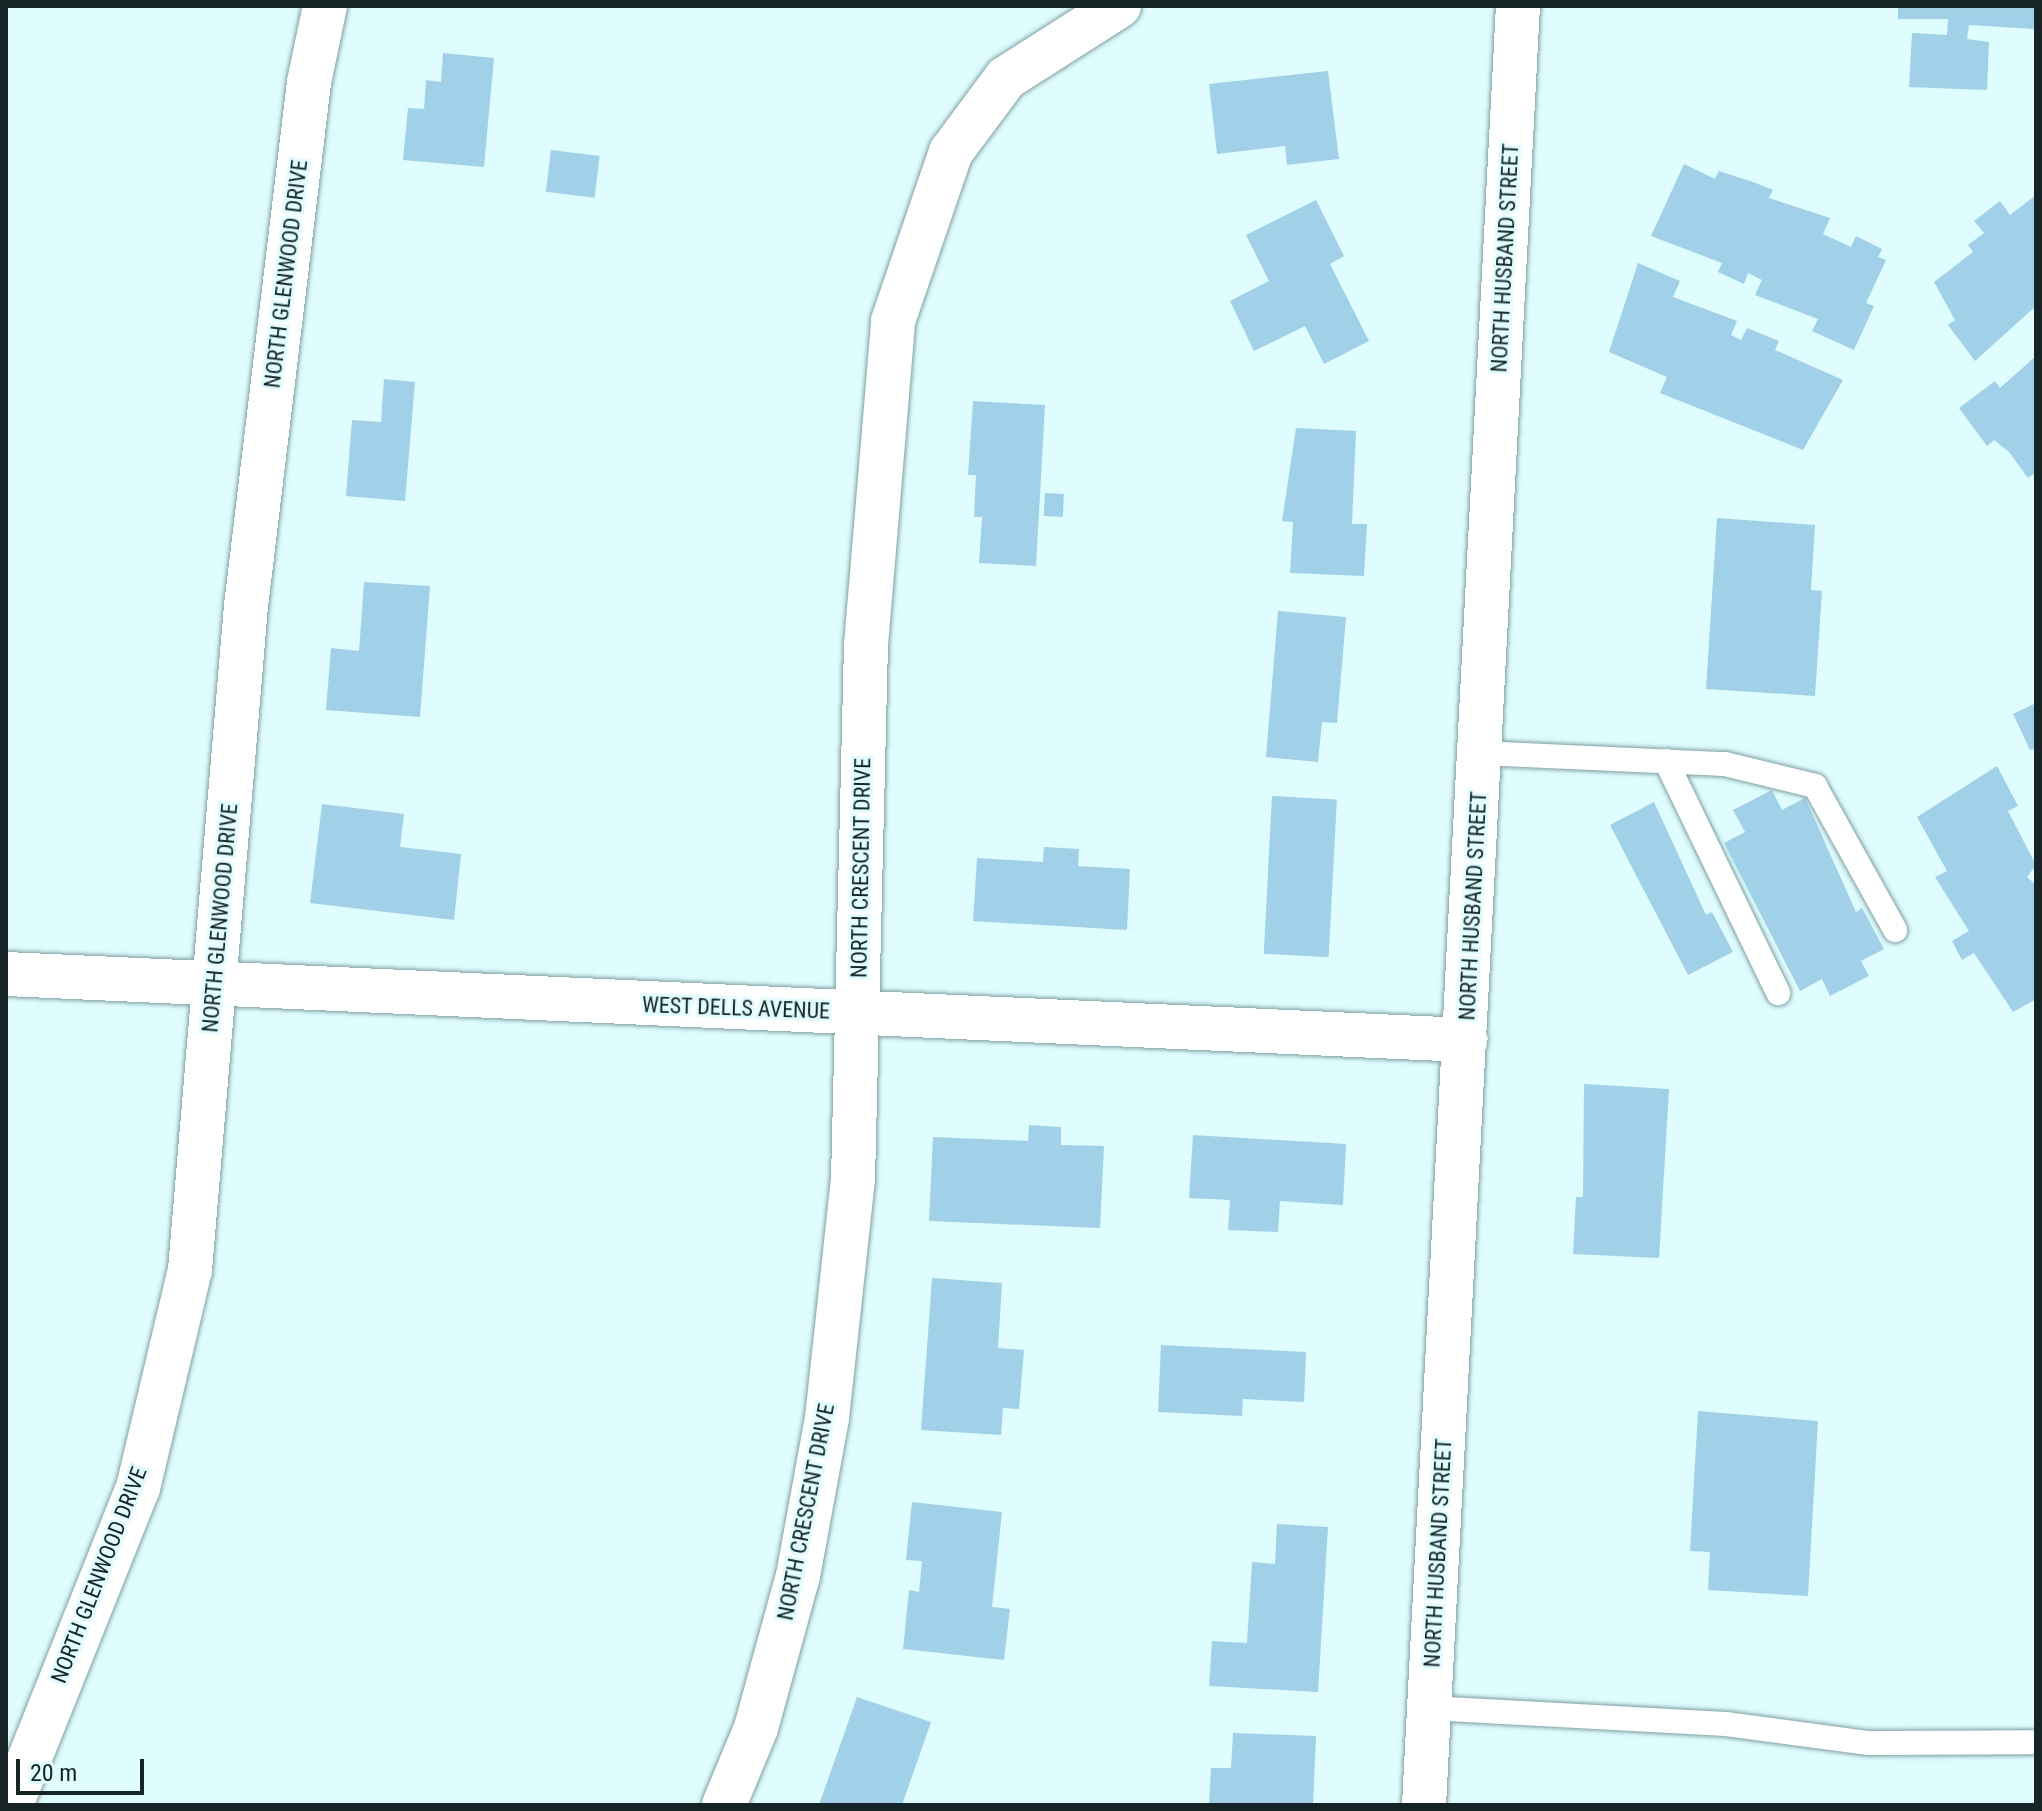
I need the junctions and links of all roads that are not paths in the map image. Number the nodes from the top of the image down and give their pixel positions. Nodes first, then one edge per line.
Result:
1 (325, 6) edge
2 (1119, 6) edge
3 (1518, 6) edge
4 (1480, 753) junction
5 (1666, 761) junction
6 (1895, 930) dead end
7 (6, 974) edge
8 (214, 985) junction
9 (1778, 993) dead end
10 (860, 1013) junction
11 (1466, 1040) junction
12 (1429, 1708) junction
13 (2036, 1742) edge
14 (11, 1805) edge
15 (724, 1805) edge
16 (1424, 1805) edge

1 - 8 street, NORTH GLENWOOD DRIVE
2 - 10 street, NORTH CRESCENT DRIVE
3 - 4 street, NORTH HUSBAND STREET
4 - 5 lane
4 - 11 street, NORTH HUSBAND STREET
5 - 6 lane
5 - 9 lane
7 - 8 street, WEST DELLS AVENUE
8 - 10 street, WEST DELLS AVENUE
8 - 14 street, NORTH GLENWOOD DRIVE
10 - 11 street, WEST DELLS AVENUE
10 - 15 street, NORTH CRESCENT DRIVE
11 - 12 street, NORTH HUSBAND STREET
12 - 13 lane
12 - 16 street, NORTH HUSBAND STREET

